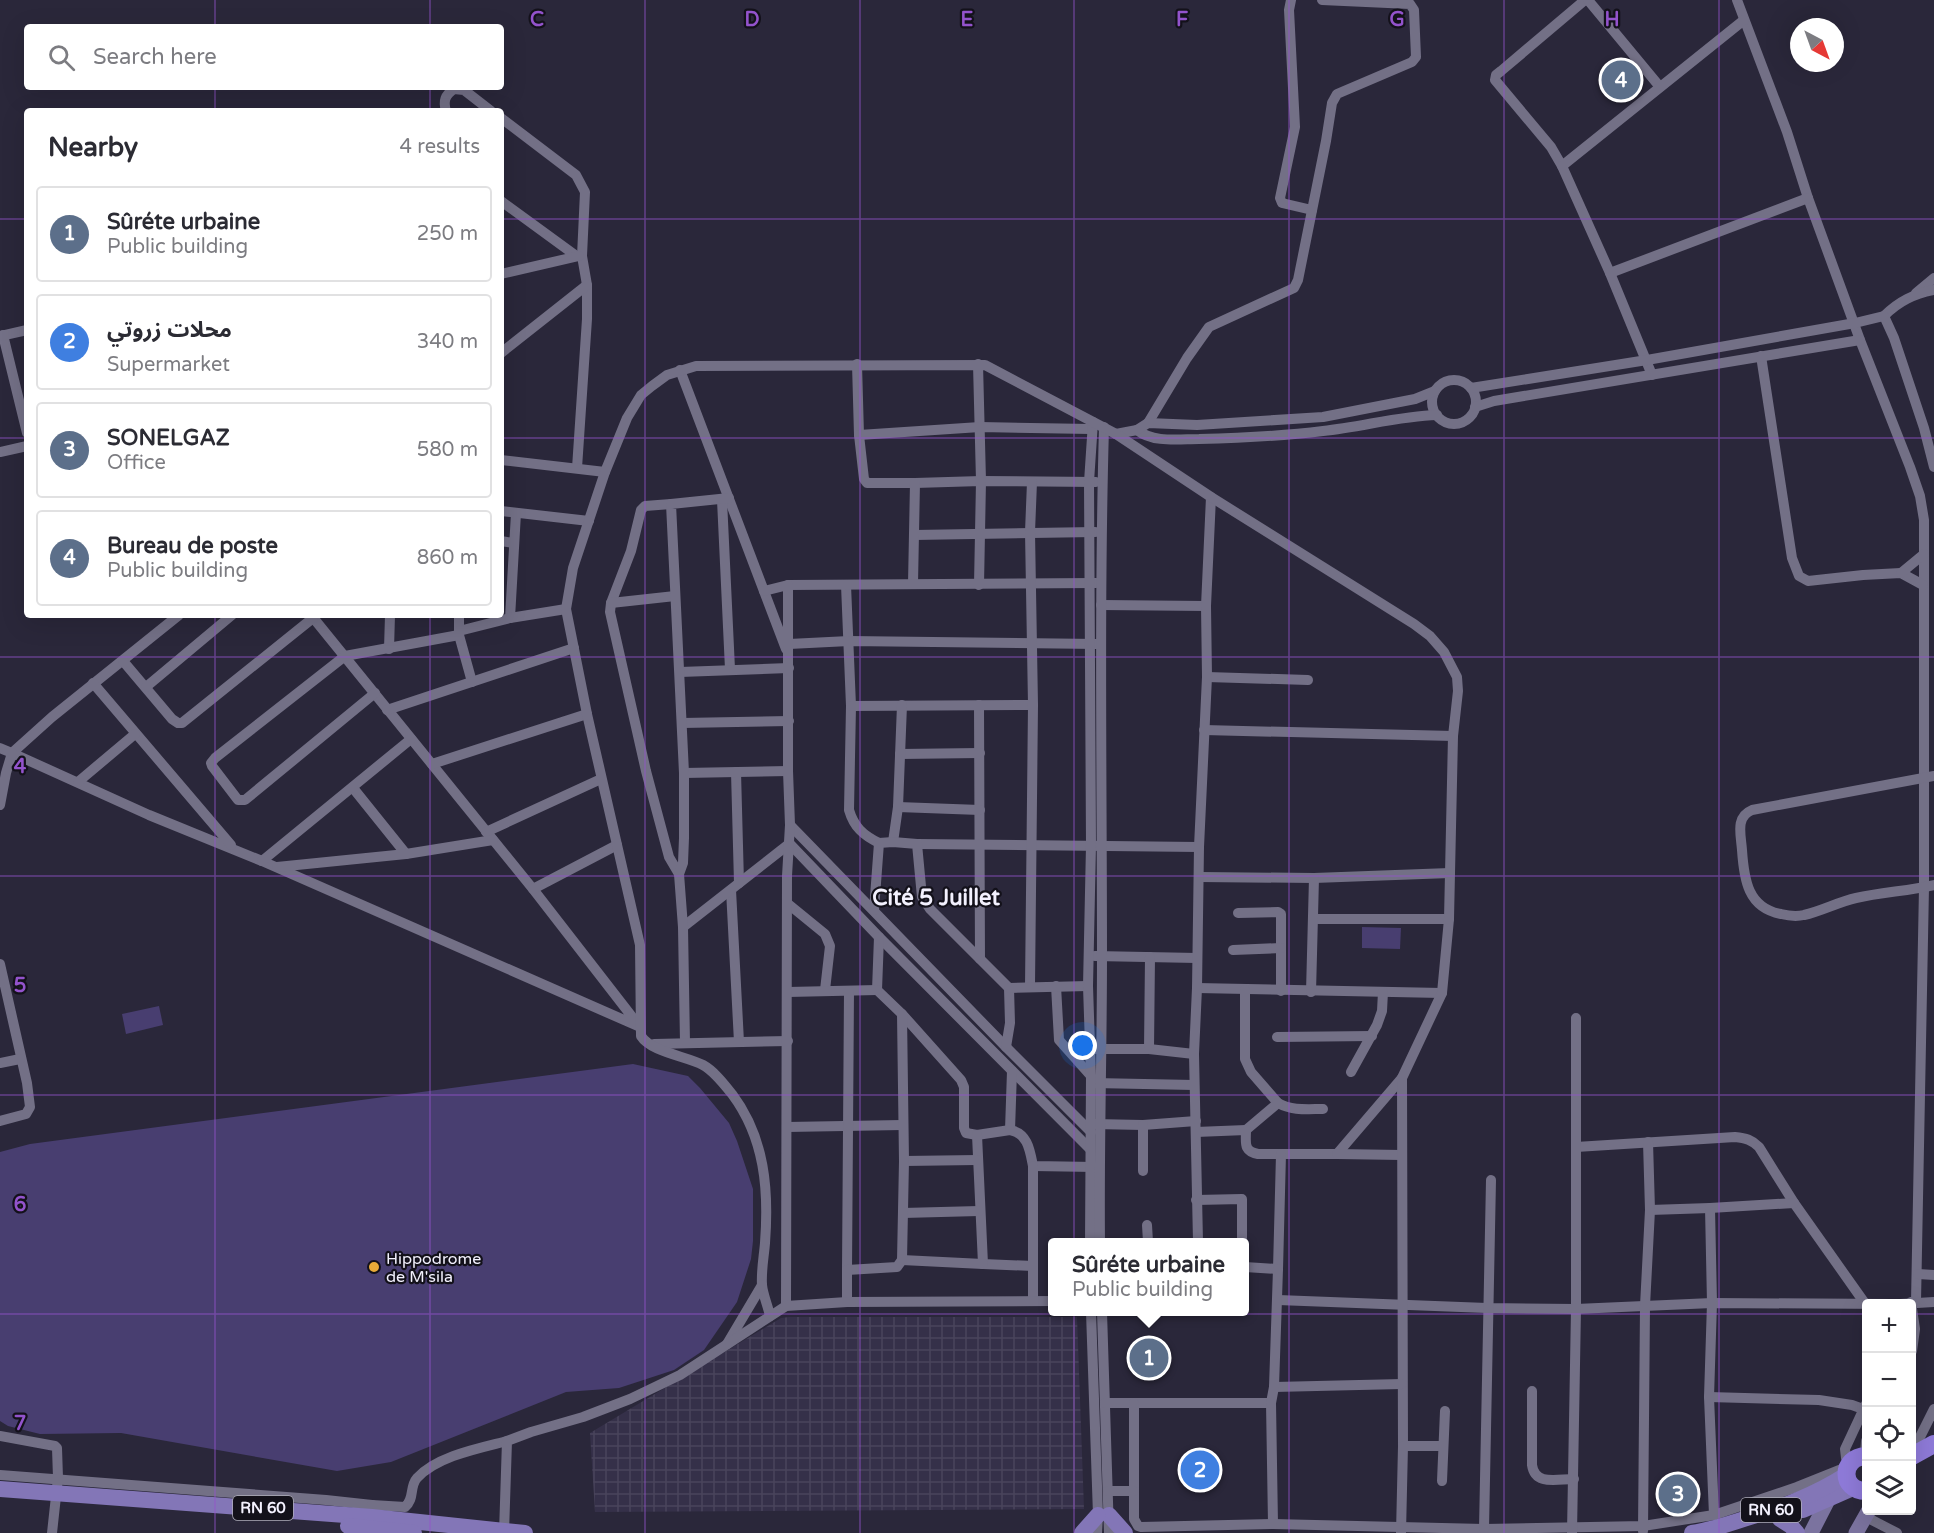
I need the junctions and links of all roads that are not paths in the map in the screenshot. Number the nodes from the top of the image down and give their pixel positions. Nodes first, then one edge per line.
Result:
1 (1291, 0) edge
2 (1322, 0) edge
3 (1587, 0) edge
4 (1737, 0) edge
5 (1744, 20) junction
6 (1660, 87) junction
7 (452, 90) edge
8 (464, 90) edge
9 (445, 108) edge
10 (487, 108) edge
11 (504, 120) edge
12 (1562, 166) junction
13 (1808, 198) junction
14 (504, 203) edge
15 (1312, 210) junction
16 (579, 256) junction
17 (504, 273) edge
18 (1610, 273) junction
19 (1934, 278) edge
20 (587, 285) junction
21 (1934, 290) edge
22 (1916, 293) junction
23 (1884, 316) junction
24 (1855, 323) junction
25 (24, 331) edge
26 (2, 335) edge
27 (1860, 340) junction
28 (504, 351) edge
29 (1761, 356) junction
30 (1647, 360) junction
31 (857, 364) junction
32 (978, 364) junction
33 (680, 370) junction
34 (1652, 375) junction
35 (1471, 388) junction
36 (22, 391) edge
37 (1435, 391) junction
38 (1475, 407) junction
39 (24, 408) edge
40 (1437, 416) junction
41 (1148, 423) junction
42 (1092, 425) junction
43 (980, 427) junction
44 (1104, 427) junction
45 (1137, 430) junction
46 (1116, 434) junction
47 (859, 435) junction
48 (24, 447) edge
49 (0, 452) edge
50 (504, 460) edge
51 (1934, 467) edge
52 (577, 468) junction
53 (605, 472) junction
54 (981, 481) junction
55 (1032, 482) junction
56 (1089, 482) junction
57 (1102, 482) junction
58 (915, 483) junction
59 (1211, 497) junction
60 (726, 499) junction
61 (671, 504) junction
62 (504, 511) edge
63 (516, 513) junction
64 (589, 521) junction
65 (1030, 532) junction
66 (1095, 532) junction
67 (980, 533) junction
68 (914, 535) junction
69 (504, 542) edge
70 (513, 543) junction
71 (1924, 554) junction
72 (1901, 573) junction
73 (1095, 583) junction
74 (914, 584) junction
75 (1032, 584) junction
76 (788, 585) junction
77 (846, 585) junction
78 (979, 585) junction
79 (1923, 585) junction
80 (764, 591) junction
81 (675, 596) junction
82 (611, 603) junction
83 (1101, 605) junction
84 (1206, 606) junction
85 (566, 609) junction
86 (1929, 610) edge
87 (175, 618) edge
88 (228, 618) edge
89 (310, 618) edge
90 (314, 618) edge
91 (390, 618) edge
92 (459, 618) edge
93 (510, 618) junction
94 (459, 633) junction
95 (849, 641) junction
96 (1032, 642) junction
97 (1096, 644) junction
98 (574, 648) junction
99 (390, 649) junction
100 (789, 649) junction
101 (345, 656) junction
102 (123, 661) junction
103 (789, 668) junction
104 (730, 669) junction
105 (680, 672) junction
106 (1207, 677) junction
107 (1308, 680) dead end
108 (472, 682) junction
109 (93, 683) junction
110 (146, 687) junction
111 (375, 693) junction
112 (902, 705) junction
113 (979, 705) junction
114 (1033, 705) junction
115 (851, 706) junction
116 (387, 710) junction
117 (587, 714) junction
118 (789, 721) junction
119 (682, 723) junction
120 (1204, 730) junction
121 (135, 734) junction
122 (1452, 736) junction
123 (411, 739) junction
124 (0, 748) edge
125 (12, 753) junction
126 (980, 753) junction
127 (900, 754) junction
128 (432, 764) junction
129 (788, 771) junction
130 (736, 772) junction
131 (684, 773) junction
132 (1929, 777) edge
133 (601, 779) junction
134 (78, 782) junction
135 (352, 788) junction
136 (0, 805) edge
137 (898, 807) junction
138 (980, 810) junction
139 (790, 825) junction
140 (489, 836) junction
141 (893, 842) junction
142 (789, 843) junction
143 (879, 843) junction
144 (918, 844) junction
145 (981, 844) junction
146 (617, 845) junction
147 (1097, 845) junction
148 (1030, 846) junction
149 (1199, 847) junction
150 (233, 848) junction
151 (406, 854) junction
152 (262, 861) junction
153 (277, 867) junction
154 (1450, 873) junction
155 (679, 874) junction
156 (1200, 877) junction
157 (1314, 878) junction
158 (735, 886) junction
159 (1929, 886) edge
160 (533, 889) junction
161 (787, 903) junction
162 (877, 913) junction
163 (1238, 913) dead end
164 (1313, 919) junction
165 (1449, 919) junction
166 (683, 927) junction
167 (869, 927) junction
168 (879, 937) junction
169 (1281, 948) junction
170 (1233, 950) dead end
171 (1089, 956) junction
172 (1102, 957) junction
173 (1150, 957) junction
174 (1197, 958) junction
175 (980, 959) junction
176 (0, 964) edge
177 (1030, 986) junction
178 (1056, 986) junction
179 (1088, 986) junction
180 (1009, 988) junction
181 (1197, 988) junction
182 (825, 990) junction
183 (877, 990) junction
184 (1245, 990) junction
185 (849, 991) junction
186 (1281, 991) junction
187 (788, 992) junction
188 (1311, 992) junction
189 (1383, 992) junction
190 (1442, 993) junction
191 (902, 1014) junction
192 (1576, 1018) dead end
193 (640, 1027) junction
194 (1372, 1036) junction
195 (1277, 1037) dead end
196 (788, 1041) junction
197 (739, 1042) junction
198 (685, 1043) junction
199 (648, 1045) junction
200 (1096, 1049) junction
201 (1149, 1049) junction
202 (1007, 1054) junction
203 (1194, 1054) junction
204 (20, 1059) junction
205 (0, 1063) edge
206 (1012, 1071) junction
207 (1351, 1072) dead end
208 (1402, 1078) junction
209 (1094, 1081) junction
210 (1194, 1085) junction
211 (1278, 1103) junction
212 (1323, 1109) dead end
213 (0, 1121) edge
214 (848, 1125) junction
215 (903, 1125) junction
216 (1143, 1125) junction
217 (1094, 1126) junction
218 (1196, 1126) junction
219 (787, 1127) junction
220 (1010, 1130) junction
221 (1246, 1130) junction
222 (977, 1135) junction
223 (1648, 1142) junction
224 (1576, 1147) junction
225 (1090, 1149) junction
226 (1281, 1154) junction
227 (1337, 1154) junction
228 (1402, 1155) junction
229 (977, 1160) junction
230 (904, 1161) junction
231 (1033, 1166) junction
232 (1094, 1167) junction
233 (1143, 1171) dead end
234 (1491, 1180) dead end
235 (1196, 1200) junction
236 (1794, 1203) junction
237 (1710, 1208) junction
238 (1650, 1210) junction
239 (979, 1211) junction
240 (903, 1213) junction
241 (1147, 1226) dead end
242 (1090, 1238) edge
243 (1101, 1238) edge
244 (1148, 1238) edge
245 (1198, 1238) edge
246 (1242, 1238) edge
247 (902, 1260) junction
248 (983, 1264) junction
249 (1033, 1266) junction
250 (1249, 1267) edge
251 (1278, 1269) junction
252 (847, 1270) junction
253 (1918, 1274) junction
254 (1934, 1275) edge
255 (762, 1285) junction
256 (1862, 1299) edge
257 (1914, 1299) edge
258 (1033, 1300) junction
259 (1278, 1300) junction
260 (1048, 1301) edge
261 (847, 1302) junction
262 (1862, 1302) edge
263 (1916, 1302) edge
264 (1934, 1302) edge
265 (1712, 1303) junction
266 (1402, 1304) junction
267 (786, 1306) junction
268 (1645, 1306) junction
269 (1487, 1308) junction
270 (1576, 1309) junction
271 (770, 1316) junction
272 (1091, 1316) edge
273 (1102, 1316) edge
274 (727, 1345) junction
275 (1402, 1384) junction
276 (1274, 1387) junction
277 (1532, 1391) dead end
278 (1709, 1397) junction
279 (1105, 1403) junction
280 (1134, 1403) junction
281 (1271, 1403) junction
282 (1862, 1407) edge
283 (1934, 1409) edge
284 (1444, 1411) dead end
285 (1862, 1413) edge
286 (0, 1436) edge
287 (507, 1441) junction
288 (1924, 1444) edge
289 (1403, 1446) junction
290 (1443, 1446) junction
291 (1855, 1469) edge
292 (0, 1475) edge
293 (1574, 1479) junction
294 (1442, 1481) dead end
295 (0, 1489) edge
296 (1108, 1491) junction
297 (1134, 1491) junction
298 (57, 1492) junction
299 (0, 1499) edge
300 (1830, 1500) junction
301 (372, 1511) junction
302 (1103, 1515) junction
303 (1714, 1515) junction
304 (1866, 1515) edge
305 (1869, 1515) edge
306 (1780, 1519) junction
307 (1273, 1524) junction
308 (427, 1529) edge
309 (1484, 1529) junction
310 (1186, 1530) edge
311 (1401, 1530) edge
312 (1573, 1530) edge
313 (1643, 1530) edge
314 (504, 1532) edge
315 (52, 1533) edge
316 (525, 1533) edge
317 (1082, 1533) edge
318 (1097, 1533) edge
319 (1109, 1533) edge
320 (1125, 1533) edge
321 (1692, 1533) edge
322 (1734, 1533) edge
323 (1797, 1533) edge
324 (1810, 1533) edge
325 (1856, 1533) edge
326 (1897, 1533) edge

1 - 15 street
2 - 15 street
3 - 6 street
3 - 12 street
4 - 5 street
5 - 6 street
5 - 13 street
6 - 12 street
7 - 9 street
8 - 10 street
11 - 16 street
12 - 18 street
13 - 18 street
13 - 24 street
14 - 16 street
15 - 41 street
16 - 17 street
16 - 20 street
18 - 30 street
19 - 22 street
20 - 28 street
20 - 52 street
21 - 22 street
22 - 23 street
23 - 24 street
23 - 51 street
24 - 27 street
24 - 30 street
25 - 26 street
26 - 36 street
27 - 29 street
27 - 71 street
29 - 34 street
29 - 72 street
30 - 34 street
30 - 35 street
31 - 32 street
31 - 33 street
31 - 47 street
32 - 42 street
32 - 43 street
33 - 53 street
33 - 60 street
34 - 38 street
35 - 37 street
35 - 38 street
36 - 39 street
37 - 40 street
37 - 41 street
38 - 40 street
40 - 45 street
41 - 45 street
42 - 43 street
42 - 44 street
42 - 56 street
43 - 47 street
43 - 54 street
44 - 46 street
44 - 57 street
45 - 46 street
46 - 59 street
47 - 58 street
48 - 49 street
50 - 52 street
52 - 53 street
53 - 64 street
54 - 55 street
54 - 58 street
54 - 67 street
55 - 56 street
55 - 65 street
56 - 57 street
56 - 66 street
57 - 66 street
58 - 68 street
59 - 84 street
59 - 122 street
60 - 61 street
60 - 80 street
60 - 104 street
61 - 81 street
61 - 82 street
62 - 63 street
63 - 64 street
63 - 70 street
64 - 85 street
65 - 66 street
65 - 67 street
65 - 75 street
66 - 73 street
67 - 68 street
67 - 78 street
68 - 74 street
69 - 70 street
70 - 93 street
71 - 72 street
71 - 79 street
72 - 79 street
73 - 75 street
73 - 83 street
73 - 97 street
74 - 77 street
74 - 78 street
75 - 78 street
75 - 96 street
76 - 77 street
76 - 80 street
76 - 100 street
77 - 95 street
79 - 86 street
80 - 100 street
81 - 82 street
81 - 105 street
82 - 155 street
83 - 84 street
83 - 97 street
84 - 106 street
85 - 93 street
85 - 98 street
86 - 132 street
87 - 102 street
88 - 110 street
89 - 110 street
90 - 101 street
91 - 99 street
92 - 94 street
93 - 94 street
94 - 99 street
94 - 108 street
95 - 96 street
95 - 100 street
95 - 115 street
96 - 97 street
96 - 114 street
97 - 147 street
98 - 108 street
98 - 117 street
99 - 101 street
100 - 103 street
101 - 111 street
101 - 111 street
102 - 109 street
102 - 110 street
103 - 104 street
103 - 118 street
104 - 105 street
105 - 119 street
106 - 107 street
106 - 120 street
108 - 116 street
109 - 121 street
109 - 125 street
111 - 116 street
112 - 113 street
112 - 115 street
112 - 127 street
113 - 114 street
113 - 126 street
114 - 148 street
115 - 143 street
116 - 123 street
117 - 128 street
117 - 133 street
118 - 119 street
118 - 129 street
119 - 131 street
120 - 122 street
120 - 149 street
121 - 134 street
121 - 150 street
122 - 154 street
123 - 128 street
123 - 135 street
124 - 125 street
125 - 134 street
125 - 136 street
126 - 127 street
126 - 138 street
127 - 137 street
128 - 140 street
129 - 130 street
129 - 139 street
130 - 131 street
130 - 158 street
131 - 155 street
132 - 159 street
132 - 159 street
133 - 140 street
133 - 146 street
134 - 150 street
135 - 151 street
135 - 152 street
137 - 138 street
137 - 141 street
138 - 145 street
139 - 142 street
139 - 162 street
140 - 151 street
140 - 160 street
141 - 143 street
141 - 144 street
142 - 158 street
142 - 161 street
142 - 167 street
143 - 162 street
144 - 145 street
144 - 175 street
145 - 148 street
145 - 175 street
146 - 160 street
146 - 193 street
147 - 148 street
147 - 149 street
147 - 171 street
147 - 172 street
148 - 177 street
149 - 156 street
150 - 152 street
151 - 153 street
152 - 153 street
153 - 193 street
154 - 157 street
154 - 165 street
155 - 166 street
156 - 157 street
156 - 174 street
157 - 164 street
158 - 166 street
158 - 197 street
159 - 253 street
160 - 193 street
161 - 182 street
161 - 187 street
162 - 167 street
162 - 202 street
163 - 169 street
164 - 165 street
164 - 188 street
165 - 190 street
166 - 198 street
167 - 168 street
168 - 183 street
168 - 202 street
169 - 170 street
169 - 186 street
171 - 172 street
171 - 179 street
172 - 173 street
172 - 200 street
173 - 174 street
173 - 201 street
174 - 181 street
175 - 180 street
176 - 204 street
177 - 178 street
177 - 180 street
178 - 179 street
178 - 209 street
179 - 200 street
180 - 202 street
181 - 184 street
181 - 203 street
182 - 185 street
182 - 187 street
183 - 185 street
183 - 191 street
184 - 186 street
184 - 211 street
185 - 214 street
186 - 188 street
187 - 196 street
188 - 189 street
189 - 190 street
189 - 194 street
190 - 208 street
191 - 215 street
191 - 222 street
192 - 224 street
193 - 199 street
194 - 195 street
194 - 207 street
196 - 197 street
196 - 219 street
197 - 198 street
198 - 199 street
199 - 255 street
200 - 201 street
200 - 209 street
201 - 203 street
202 - 206 street
202 - 217 street
203 - 210 street
204 - 205 street
204 - 213 street
206 - 220 street
206 - 225 street
208 - 227 street
208 - 228 street
209 - 210 street
209 - 217 street
210 - 218 street
211 - 212 street
211 - 221 street
214 - 215 street
214 - 219 street
214 - 252 street
215 - 230 street
216 - 217 street
216 - 218 street
216 - 233 street
217 - 225 street
217 - 232 street
218 - 221 street
218 - 235 street
219 - 267 street
220 - 222 street
220 - 231 street
221 - 226 street
222 - 229 street
223 - 224 street
223 - 236 street
223 - 238 street
224 - 270 street
225 - 232 street
226 - 227 street
226 - 251 street
227 - 228 street
228 - 266 street
229 - 230 street
229 - 239 street
230 - 240 street
231 - 232 street
231 - 249 street
232 - 242 street
232 - 243 street
234 - 269 street
235 - 245 street
235 - 246 street
236 - 237 street
236 - 256 street
237 - 238 street
237 - 265 street
238 - 268 street
239 - 240 street
239 - 248 street
240 - 247 street
241 - 244 street
247 - 248 street
247 - 252 street
248 - 249 street
249 - 258 street
250 - 251 street
251 - 259 street
252 - 261 street
253 - 254 street
253 - 257 street
255 - 271 street
255 - 274 street
258 - 260 street
258 - 261 street
259 - 266 street
259 - 276 street
261 - 267 street
262 - 265 street
263 - 264 street
265 - 268 street
265 - 278 street
266 - 269 street
266 - 275 street
267 - 271 street
268 - 270 street
268 - 313 street
269 - 270 street
269 - 309 street
270 - 293 street
271 - 274 street
272 - 302 street
273 - 279 street
274 - 287 street
275 - 276 street
275 - 289 street
276 - 281 street
277 - 293 street
278 - 282 street
278 - 303 street
279 - 280 street
279 - 296 street
280 - 281 street
280 - 297 street
281 - 307 street
283 - 288 street
284 - 290 street
285 - 291 street
286 - 298 street
287 - 301 street
287 - 314 street
289 - 290 street
289 - 311 street
290 - 294 street
291 - 300 main road, RN 60
291 - 303 street
291 - 321 main road, RN 60
292 - 298 street
293 - 312 street
295 - 298 main road, RN 60
296 - 297 street
296 - 302 street
297 - 310 street
298 - 299 main road, RN 60
298 - 301 main road, RN 60
298 - 308 main road, RN 60
298 - 315 street
300 - 306 main road, RN 60
300 - 324 street
301 - 308 main road, RN 60
302 - 317 main road
302 - 318 street
302 - 319 street
302 - 320 main road
303 - 313 street
304 - 325 street
305 - 326 street
306 - 322 main road, RN 60
306 - 323 main road
307 - 310 street
307 - 311 street
308 - 314 main road, RN 60
309 - 311 street
309 - 312 street
312 - 313 street
314 - 316 main road, RN 60

